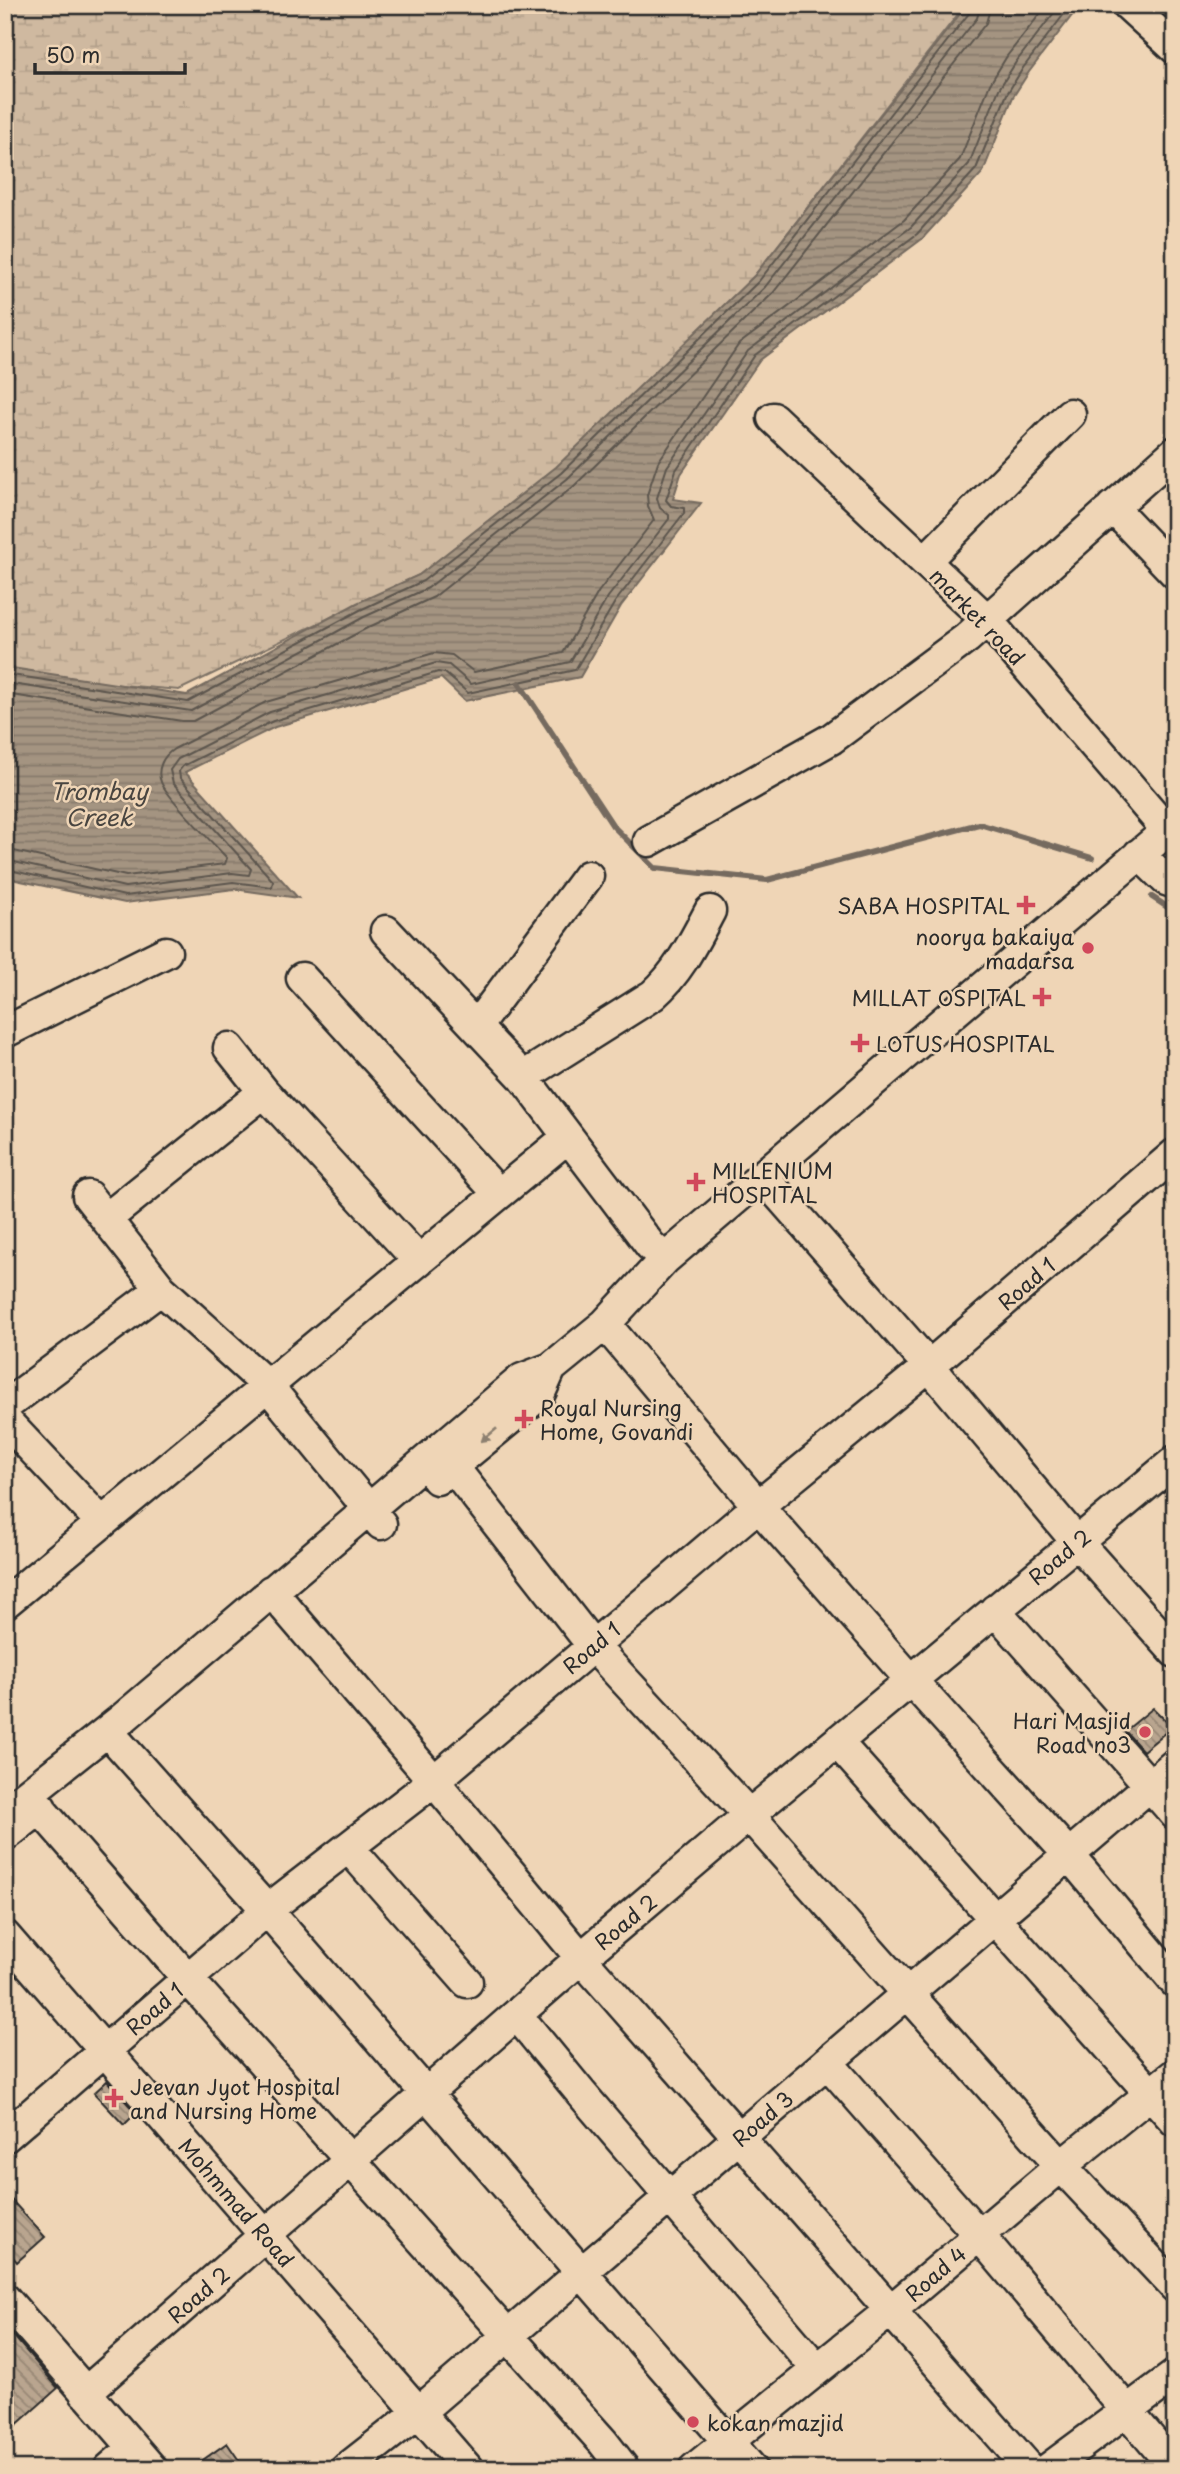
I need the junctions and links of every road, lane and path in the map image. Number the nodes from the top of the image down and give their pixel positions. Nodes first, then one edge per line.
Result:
1 (1128, 5) edge
2 (1175, 48) edge
3 (1070, 414) dead end
4 (773, 418) dead end
5 (1175, 452) edge
6 (1112, 507) junction
7 (925, 561) junction
8 (1175, 573) edge
9 (987, 620) junction
10 (1171, 827) edge
11 (649, 841) dead end
12 (1139, 854) junction
13 (588, 876) dead end
14 (1175, 883) edge
15 (710, 911) dead end
16 (386, 931) dead end
17 (166, 952) dead end
18 (302, 978) dead end
19 (476, 1027) junction
20 (5, 1031) edge
21 (229, 1048) dead end
22 (523, 1077) junction
23 (264, 1092) junction
24 (568, 1137) junction
25 (1175, 1154) edge
26 (763, 1177) junction
27 (499, 1194) junction
28 (665, 1259) junction
29 (418, 1260) junction
30 (161, 1289) junction
31 (605, 1324) junction
32 (929, 1366) junction
33 (267, 1385) junction
34 (5, 1406) edge
35 (5, 1420) edge
36 (446, 1457) junction
37 (1175, 1461) edge
38 (758, 1506) junction
39 (375, 1517) junction
40 (102, 1523) junction
41 (1077, 1542) junction
42 (277, 1598) junction
43 (5, 1603) edge
44 (995, 1610) junction
45 (592, 1645) junction
46 (1175, 1652) edge
47 (911, 1680) junction
48 (837, 1742) junction
49 (119, 1744) junction
50 (1175, 1764) edge
51 (434, 1781) junction
52 (1150, 1785) junction
53 (40, 1809) junction
54 (5, 1812) edge
55 (1175, 1814) edge
56 (749, 1815) junction
57 (5, 1836) edge
58 (349, 1848) junction
59 (1069, 1855) junction
60 (267, 1910) junction
61 (994, 1919) junction
62 (5, 1936) edge
63 (582, 1958) junction
64 (188, 1979) junction
65 (467, 1982) dead end
66 (1175, 1982) edge
67 (908, 1993) junction
68 (517, 2015) junction
69 (106, 2050) junction
70 (827, 2062) junction
71 (1175, 2074) edge
72 (1150, 2094) junction
73 (425, 2095) junction
74 (1175, 2121) edge
75 (5, 2137) edge
76 (739, 2138) junction
77 (352, 2159) junction
78 (1061, 2166) junction
79 (670, 2196) junction
80 (265, 2235) junction
81 (979, 2235) junction
82 (581, 2273) junction
83 (1175, 2287) edge
84 (5, 2299) edge
85 (891, 2310) junction
86 (507, 2336) junction
87 (817, 2369) junction
88 (1175, 2375) edge
89 (86, 2393) junction
90 (1126, 2410) junction
91 (420, 2411) junction
92 (727, 2441) junction
93 (143, 2458) edge
94 (1175, 2468) edge
95 (109, 2469) edge
96 (346, 2469) edge
97 (468, 2469) edge
98 (624, 2469) edge
99 (694, 2469) edge
100 (752, 2469) edge
101 (1030, 2469) edge
102 (1048, 2469) edge

1 - 2 street
3 - 7 street
4 - 7 street, market road
5 - 6 street
6 - 8 street
6 - 9 street
7 - 9 street, market road
9 - 10 street, market road
9 - 11 street
10 - 12 street
12 - 14 street
12 - 26 street
13 - 19 street
15 - 22 street
16 - 19 street
17 - 20 street
18 - 27 street
19 - 22 street
21 - 23 street
22 - 24 street
23 - 29 street
23 - 30 street
24 - 27 street
24 - 28 street
25 - 32 street, Road 1
26 - 28 street
26 - 32 street
27 - 29 street
28 - 31 street
29 - 33 street
30 - 33 street
30 - 34 street
31 - 36 street
31 - 38 street
32 - 38 street, Road 1
32 - 41 street
33 - 39 street
33 - 40 street
35 - 40 street
36 - 39 street
36 - 45 street
37 - 41 street, Road 2
38 - 45 street, Road 1
38 - 47 street
39 - 42 street
40 - 43 street
41 - 44 street, Road 2
41 - 46 street
42 - 49 street
42 - 51 street
42 - 54 street
44 - 47 street, Road 2
44 - 52 street
45 - 51 street, Road 1
45 - 56 street
47 - 48 street, Road 2
47 - 59 street
48 - 56 street, Road 2
48 - 61 street
49 - 53 street
49 - 60 street
50 - 52 street, Road 3
51 - 58 street, Road 1
51 - 63 street
52 - 55 street
52 - 59 street, Road 3
53 - 57 street
53 - 64 street
56 - 63 street, Road 2
56 - 67 street
58 - 60 street, Road 1
58 - 65 street
59 - 61 street, Road 3
59 - 66 street
60 - 64 street, Road 1
60 - 73 street
61 - 67 street, Road 3
61 - 72 street
62 - 69 street, Mohmmad Road
63 - 68 street, Road 2
63 - 76 street
64 - 69 street, Road 1
64 - 77 street
67 - 70 street, Road 3
67 - 78 street
68 - 73 street, Road 2
68 - 79 street
69 - 75 street, Road 1
69 - 80 street, Mohmmad Road
70 - 76 street, Road 3
70 - 81 street
71 - 72 street, Road 4
72 - 74 street
72 - 78 street, Road 4
73 - 77 street, Road 2
73 - 82 street
76 - 79 street, Road 3
76 - 85 street
77 - 80 street, Road 2
77 - 86 street
78 - 81 street, Road 4
78 - 83 street
79 - 82 street, Road 3
79 - 87 street
80 - 89 street, Road 2
80 - 91 street, Mohmmad Road
81 - 85 street, Road 4
81 - 90 street
82 - 86 street, Road 3
82 - 92 street
84 - 89 street
85 - 87 street, Road 4
85 - 101 street
86 - 91 street, Road 3
86 - 98 street
87 - 92 street, Road 4
88 - 90 street
89 - 93 street
90 - 94 street
90 - 102 street
91 - 96 street, Road 3
91 - 97 street, Mohmmad Road
92 - 99 street, Road 4
92 - 100 street
93 - 95 street

